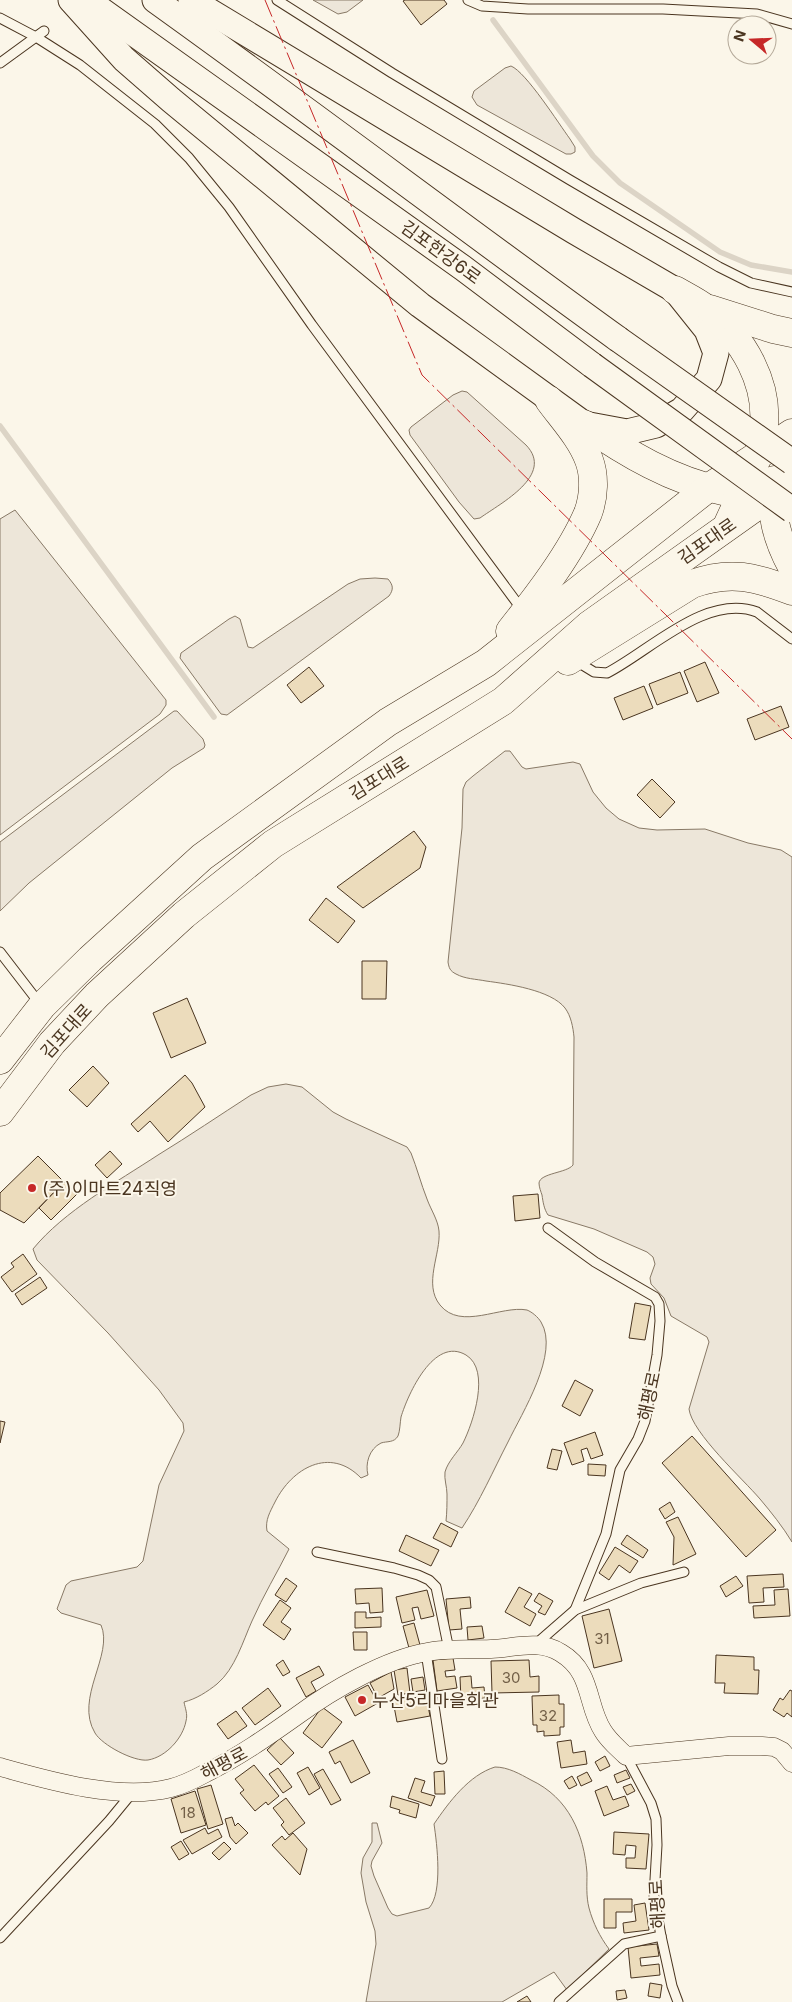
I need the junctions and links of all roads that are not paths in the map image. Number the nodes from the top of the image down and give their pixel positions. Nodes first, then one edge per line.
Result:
1 (71, 0) edge
2 (87, 0) edge
3 (155, 0) edge
4 (192, 0) edge
5 (277, 0) edge
6 (468, 0) edge
7 (0, 18) edge
8 (792, 24) edge
9 (44, 31) dead end
10 (36, 36) junction
11 (0, 63) edge
12 (675, 290) junction
13 (792, 292) edge
14 (704, 307) junction
15 (792, 333) edge
16 (548, 400) junction
17 (584, 424) junction
18 (792, 433) edge
19 (792, 440) edge
20 (756, 456) junction
21 (792, 462) edge
22 (708, 488) junction
23 (741, 495) junction
24 (785, 495) edge
25 (726, 527) junction
26 (792, 567) edge
27 (792, 591) edge
28 (524, 613) junction
29 (792, 639) edge
30 (572, 658) junction
31 (486, 663) junction
32 (503, 701) junction
33 (0, 952) edge
34 (42, 1006) junction
35 (0, 1060) edge
36 (0, 1112) edge
37 (548, 1228) dead end
38 (317, 1552) dead end
39 (684, 1572) dead end
40 (575, 1610) junction
41 (536, 1644) junction
42 (449, 1650) junction
43 (426, 1652) junction
44 (626, 1756) junction
45 (442, 1760) dead end
46 (792, 1763) edge
47 (0, 1767) edge
48 (132, 1793) junction
49 (661, 1936) junction
50 (0, 1938) edge
51 (560, 2002) edge
52 (678, 2002) edge

1 - 16 street
2 - 24 street, 김포한강6로, bridge
3 - 21 street, 김포한강6로, bridge
4 - 12 street
5 - 13 lane
6 - 8 lane
7 - 10 lane
9 - 10 lane
10 - 11 lane
10 - 28 lane
12 - 14 main road
12 - 17 street
14 - 15 main road
14 - 20 main road
16 - 17 street
16 - 28 main road
17 - 22 main road
18 - 20 main road, 김포대로
19 - 24 main road
20 - 22 main road, 김포대로
20 - 23 main road
22 - 23 main road
22 - 31 main road, 김포대로
23 - 24 main road
23 - 25 main road
24 - 25 main road, 김포대로
24 - 26 main road
25 - 32 main road, 김포대로
27 - 30 main road
28 - 31 main road
29 - 30 lane
30 - 32 main road
31 - 34 main road, 김포대로
32 - 36 main road, 김포대로
33 - 34 lane, 김포대로
34 - 35 main road, 김포대로
37 - 40 lane, 해평로
38 - 42 lane
39 - 40 lane, 해평로
40 - 41 lane, 해평로
41 - 42 street, 해평로
41 - 44 street, 해평로
42 - 43 street, 해평로
43 - 45 lane
43 - 48 street, 해평로
44 - 46 street
44 - 49 lane, 해평로
47 - 48 street, 해평로
48 - 50 lane
49 - 51 lane, 해평로
49 - 52 lane

